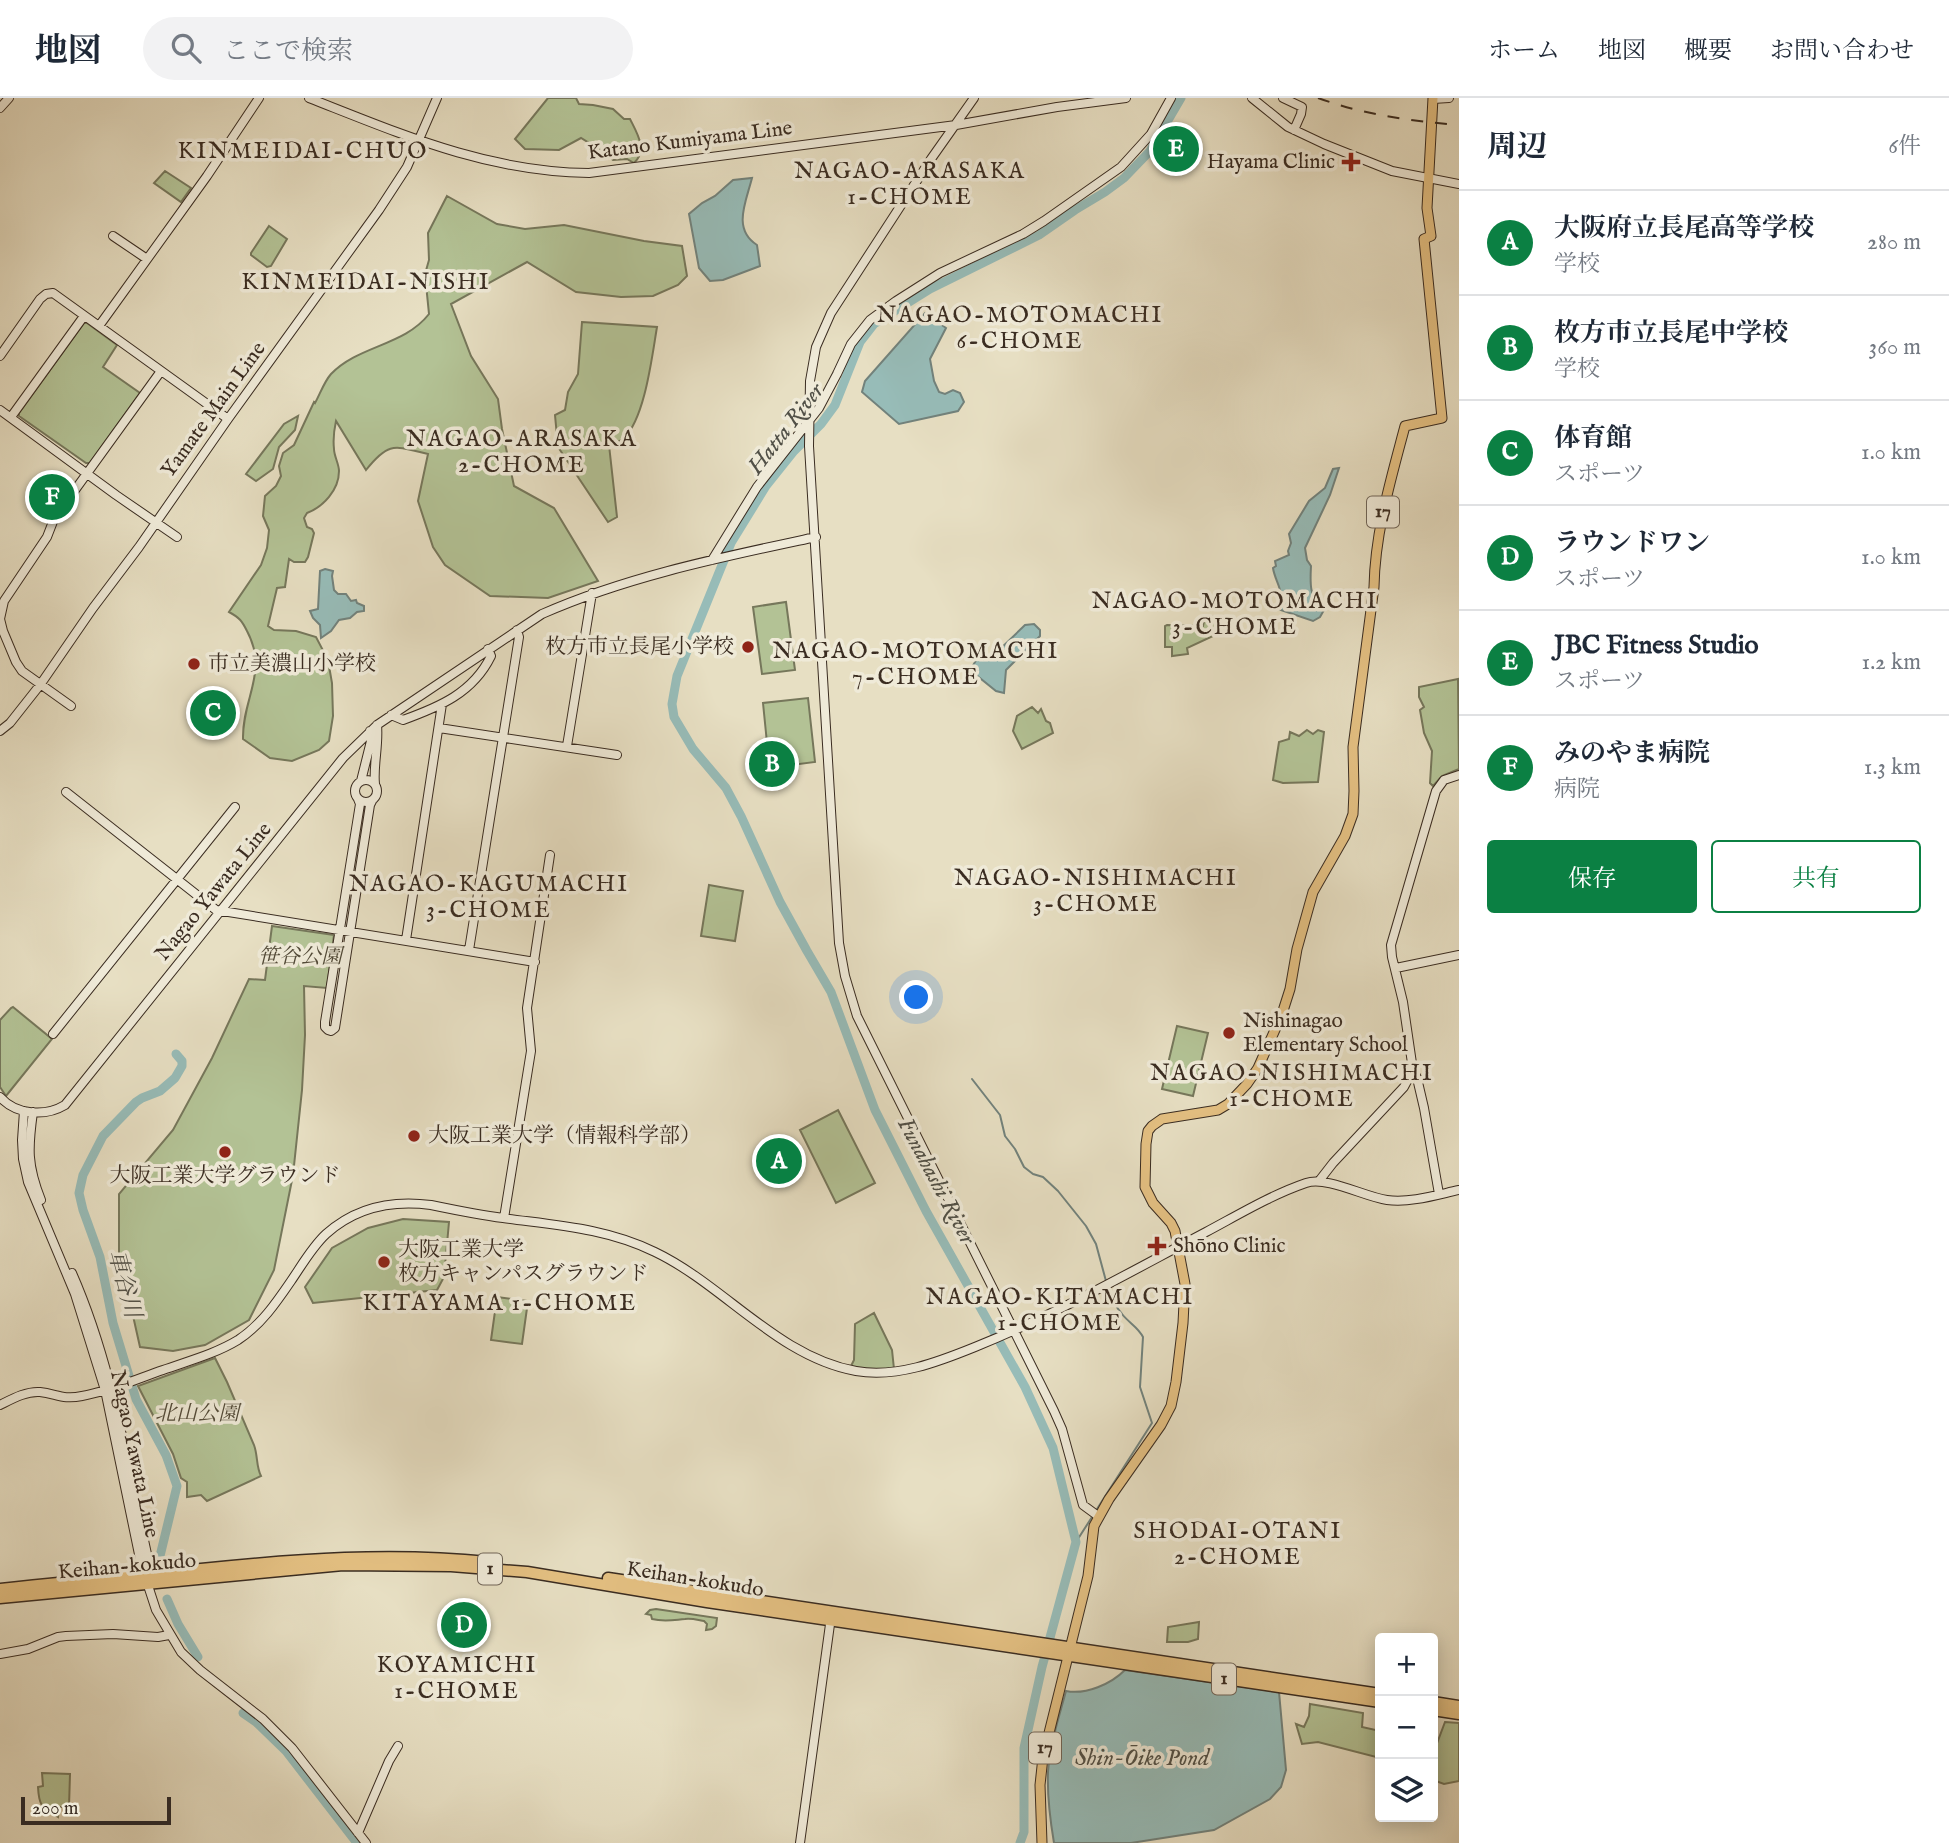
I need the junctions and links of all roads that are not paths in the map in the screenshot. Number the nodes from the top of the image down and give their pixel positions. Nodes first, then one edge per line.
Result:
1 (9, 98) edge
2 (259, 98) edge
3 (309, 98) edge
4 (437, 98) edge
5 (974, 98) edge
6 (1125, 98) edge
7 (1171, 98) edge
8 (1252, 98) edge
9 (1283, 98) edge
10 (1449, 98) edge
11 (1433, 99) edge
12 (0, 108) edge
13 (1269, 110) junction
14 (956, 125) junction
15 (1294, 130) junction
16 (419, 140) junction
17 (1429, 178) junction
18 (1459, 184) edge
19 (113, 236) dead end
20 (146, 260) junction
21 (84, 316) junction
22 (99, 326) junction
23 (0, 356) edge
24 (161, 371) junction
25 (0, 410) edge
26 (10, 417) junction
27 (228, 419) junction
28 (809, 425) junction
29 (88, 474) junction
30 (156, 522) junction
31 (177, 537) dead end
32 (816, 537) junction
33 (714, 559) junction
34 (592, 593) junction
35 (517, 630) junction
36 (488, 649) junction
37 (40, 685) junction
38 (442, 704) junction
39 (71, 706) dead end
40 (391, 715) junction
41 (373, 728) junction
42 (439, 728) junction
43 (0, 731) edge
44 (503, 737) junction
45 (568, 746) junction
46 (617, 755) dead end
47 (1459, 775) edge
48 (361, 781) junction
49 (375, 784) junction
50 (66, 792) dead end
51 (358, 799) junction
52 (372, 801) junction
53 (235, 807) dead end
54 (550, 855) dead end
55 (351, 859) junction
56 (361, 861) junction
57 (177, 879) junction
58 (346, 894) junction
59 (355, 896) junction
60 (221, 911) junction
61 (340, 930) junction
62 (350, 931) junction
63 (406, 940) junction
64 (469, 950) junction
65 (1459, 955) edge
66 (535, 962) junction
67 (334, 964) junction
68 (344, 966) junction
69 (1396, 968) junction
70 (329, 998) junction
71 (339, 1000) junction
72 (53, 1034) dead end
73 (1413, 1070) junction
74 (0, 1097) edge
75 (28, 1112) junction
76 (1319, 1181) junction
77 (1459, 1190) edge
78 (1439, 1194) junction
79 (504, 1218) junction
80 (1178, 1247) junction
81 (1015, 1330) junction
82 (109, 1389) junction
83 (0, 1405) edge
84 (1098, 1516) junction
85 (146, 1577) junction
86 (0, 1588) edge
87 (0, 1598) edge
88 (831, 1615) junction
89 (169, 1635) junction
90 (1034, 1646) junction
91 (1064, 1650) junction
92 (0, 1654) edge
93 (1375, 1693) edge
94 (1375, 1701) edge
95 (1438, 1703) edge
96 (1459, 1706) edge
97 (1438, 1711) edge
98 (1459, 1714) edge
99 (398, 1746) dead end
100 (358, 1833) junction
101 (366, 1843) edge
102 (800, 1843) edge
103 (1042, 1843) edge

1 - 12 street
2 - 20 street
3 - 16 street, Katano Kumiyama Line
4 - 16 street, Yamate Main Line
5 - 14 street
6 - 14 street, Katano Kumiyama Line
7 - 28 street
8 - 13 street
9 - 13 street
9 - 15 street
10 - 11 street
11 - 17 main road, 17
13 - 15 street
14 - 16 street, Katano Kumiyama Line
14 - 28 street
15 - 17 street
16 - 27 street, Yamate Main Line
17 - 18 street
17 - 80 main road, 17
19 - 20 street
20 - 22 street
21 - 22 street
21 - 23 street
21 - 26 street
22 - 24 street
24 - 27 street
24 - 29 street
25 - 26 street
26 - 29 street
27 - 30 street, Yamate Main Line
28 - 32 street
28 - 33 street
29 - 30 street
29 - 37 street
30 - 31 street
30 - 37 street, Yamate Main Line
32 - 33 street, Nagao Yawata Line
32 - 81 street
33 - 34 street, Nagao Yawata Line
34 - 35 street, Nagao Yawata Line
34 - 45 street
35 - 36 street, Nagao Yawata Line
35 - 44 street
36 - 38 street, Nagao Yawata Line
36 - 40 street, Nagao Yawata Line
37 - 39 street
37 - 43 street, Yamate Main Line
38 - 40 street, Nagao Yawata Line
38 - 42 street
40 - 41 street, Nagao Yawata Line
41 - 48 street
41 - 49 street
41 - 60 street, Nagao Yawata Line
42 - 44 street
42 - 63 street
44 - 45 street
44 - 64 street
45 - 46 street
47 - 69 street
48 - 49 street
48 - 51 street
49 - 52 street
50 - 57 street
51 - 52 street
51 - 55 street
52 - 56 street
53 - 57 street
54 - 66 street
55 - 56 street
55 - 58 street
56 - 59 street
57 - 60 street
57 - 72 street
58 - 59 street
58 - 61 street
59 - 62 street
60 - 61 street
60 - 75 street, Nagao Yawata Line
61 - 62 street
61 - 67 street
62 - 63 street
62 - 68 street
63 - 64 street
64 - 66 street
65 - 69 street
66 - 79 street
67 - 68 street
67 - 70 street
68 - 71 street
69 - 73 street
70 - 71 street
70 - 71 street
73 - 76 street
73 - 78 street
74 - 75 street
75 - 82 street, Nagao Yawata Line
76 - 78 street
76 - 80 street
77 - 78 street
79 - 81 street
79 - 82 street
80 - 81 street
80 - 84 main road, 17
81 - 84 street
82 - 83 street
82 - 85 street, Nagao Yawata Line
84 - 91 main road, 17
85 - 86 highway, Keihan-kokudo / 1
85 - 87 highway, Keihan-kokudo / 1
85 - 88 highway, Keihan-kokudo / 1
85 - 89 street, Nagao Yawata Line
88 - 90 highway, Keihan-kokudo / 1
88 - 90 highway, Keihan-kokudo / 1
88 - 102 street
89 - 92 street
89 - 100 street, Nagao Yawata Line
90 - 91 highway, Keihan-kokudo / 1
91 - 93 highway, Keihan-kokudo / 1
91 - 94 highway, Keihan-kokudo / 1
91 - 103 main road, 17
95 - 96 highway
97 - 98 highway
99 - 100 street
100 - 101 street, Nagao Yawata Line

